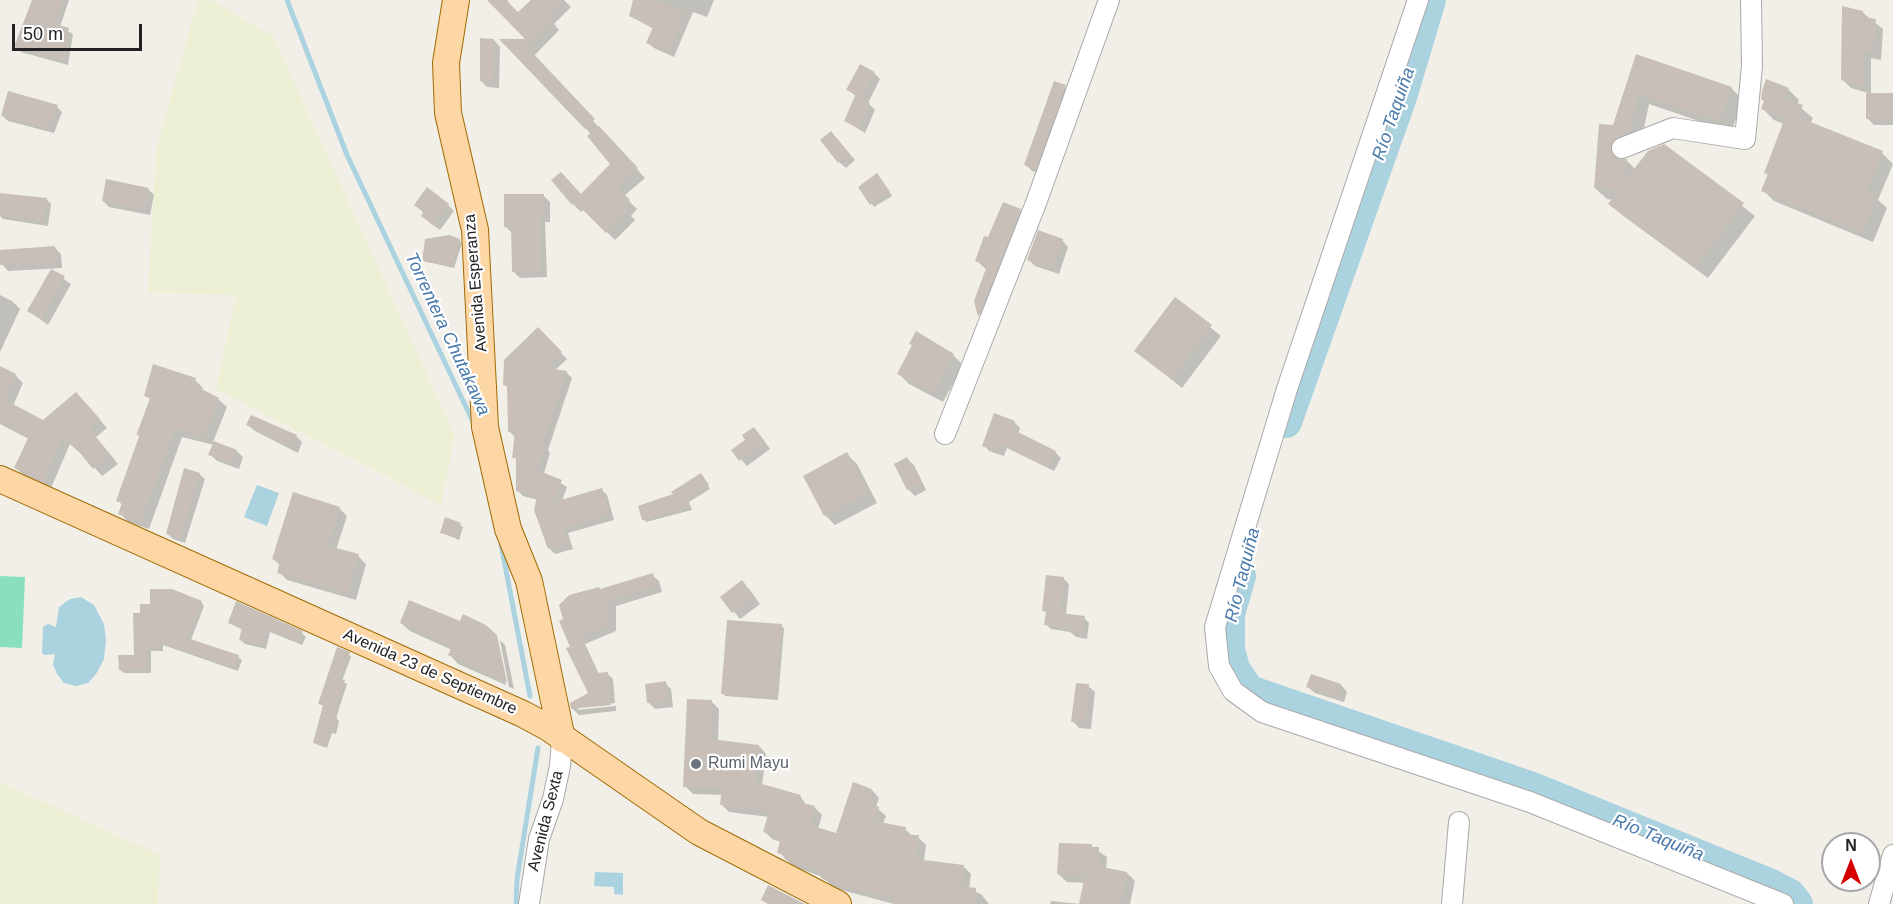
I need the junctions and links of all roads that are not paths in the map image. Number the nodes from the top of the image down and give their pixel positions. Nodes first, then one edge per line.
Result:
1 (456, 0) edge
2 (1109, 0) edge
3 (1418, 0) edge
4 (1751, 0) edge
5 (1622, 148) dead end
6 (945, 434) dead end
7 (0, 479) edge
8 (555, 733) junction
9 (1460, 822) dead end
10 (1893, 855) edge
11 (529, 904) edge
12 (838, 904) edge
13 (1452, 904) edge
14 (1783, 904) edge
15 (1879, 904) edge

1 - 8 main road, Avenida Esperanza
2 - 6 street
3 - 14 street
4 - 5 street
7 - 8 main road, Avenida 23 de Septiembre
8 - 11 street, Avenida Sexta
8 - 12 main road, Avenida 23 de Septiembre
9 - 13 street
10 - 15 street

